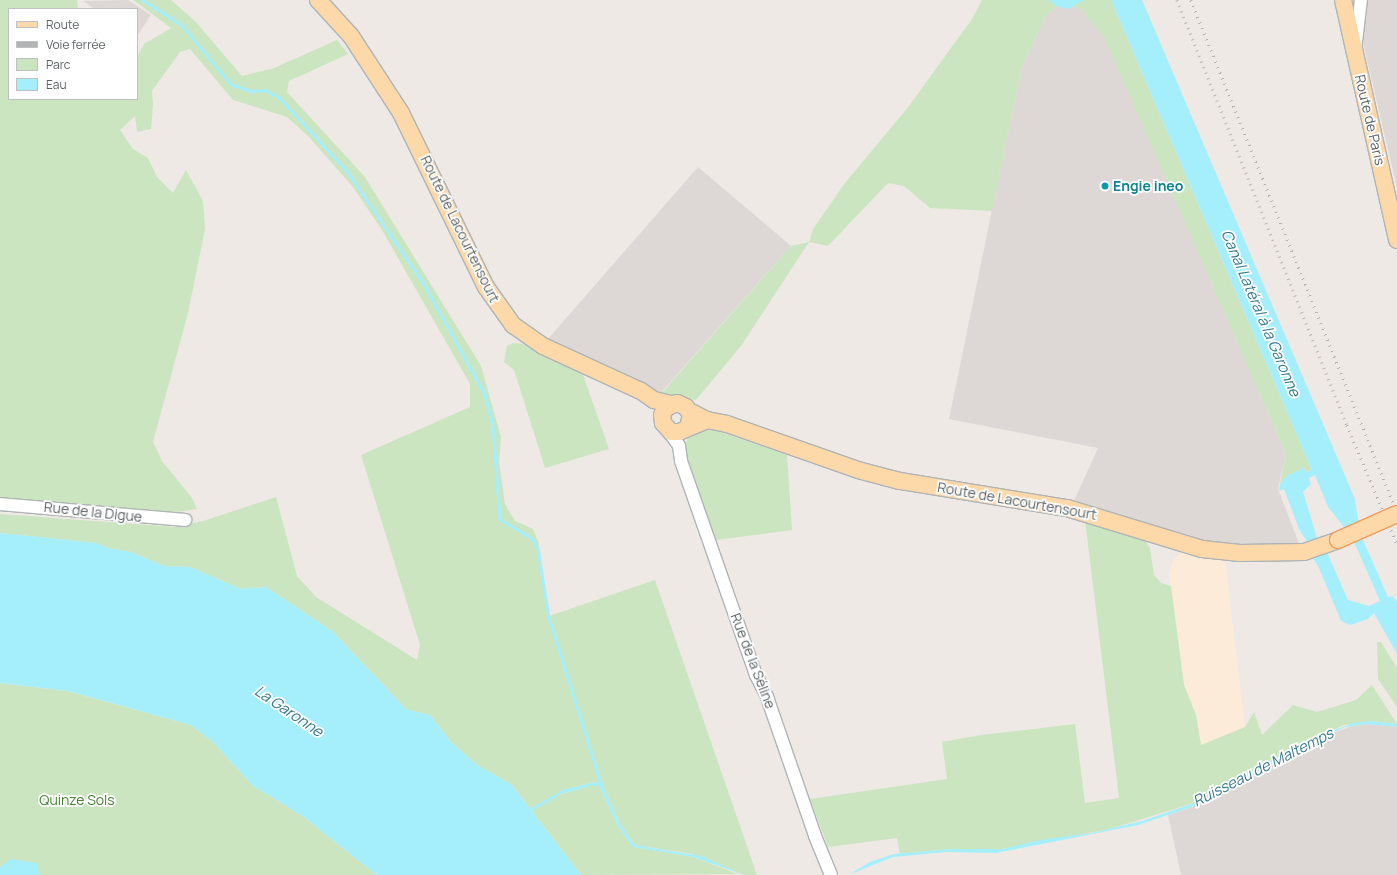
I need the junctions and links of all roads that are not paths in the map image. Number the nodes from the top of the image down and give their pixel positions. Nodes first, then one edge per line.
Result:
1 (318, 0) edge
2 (1343, 0) edge
3 (1361, 0) edge
4 (1355, 54) junction
5 (1393, 201) edge
6 (1397, 240) edge
7 (654, 400) junction
8 (672, 404) junction
9 (689, 411) junction
10 (707, 420) junction
11 (665, 424) junction
12 (687, 428) junction
13 (679, 446) junction
14 (0, 504) edge
15 (1397, 514) edge
16 (185, 520) dead end
17 (831, 875) edge

1 - 7 main road, Route de Lacourtensourt
2 - 4 main road, Route de Paris
3 - 4 street
4 - 5 main road, Route de Paris
5 - 6 main road, Route de Paris
7 - 8 main road, Route de Lacourtensourt
7 - 11 main road
8 - 9 main road, Route de Lacourtensourt
8 - 11 main road
9 - 10 main road, Route de Lacourtensourt
9 - 12 main road
10 - 12 main road
10 - 15 main road, Route de Lacourtensourt, bridge
11 - 12 main road
11 - 13 street, Rue de la Séline
12 - 13 street
13 - 17 street, Rue de la Séline
14 - 16 street, Rue de la Digue

